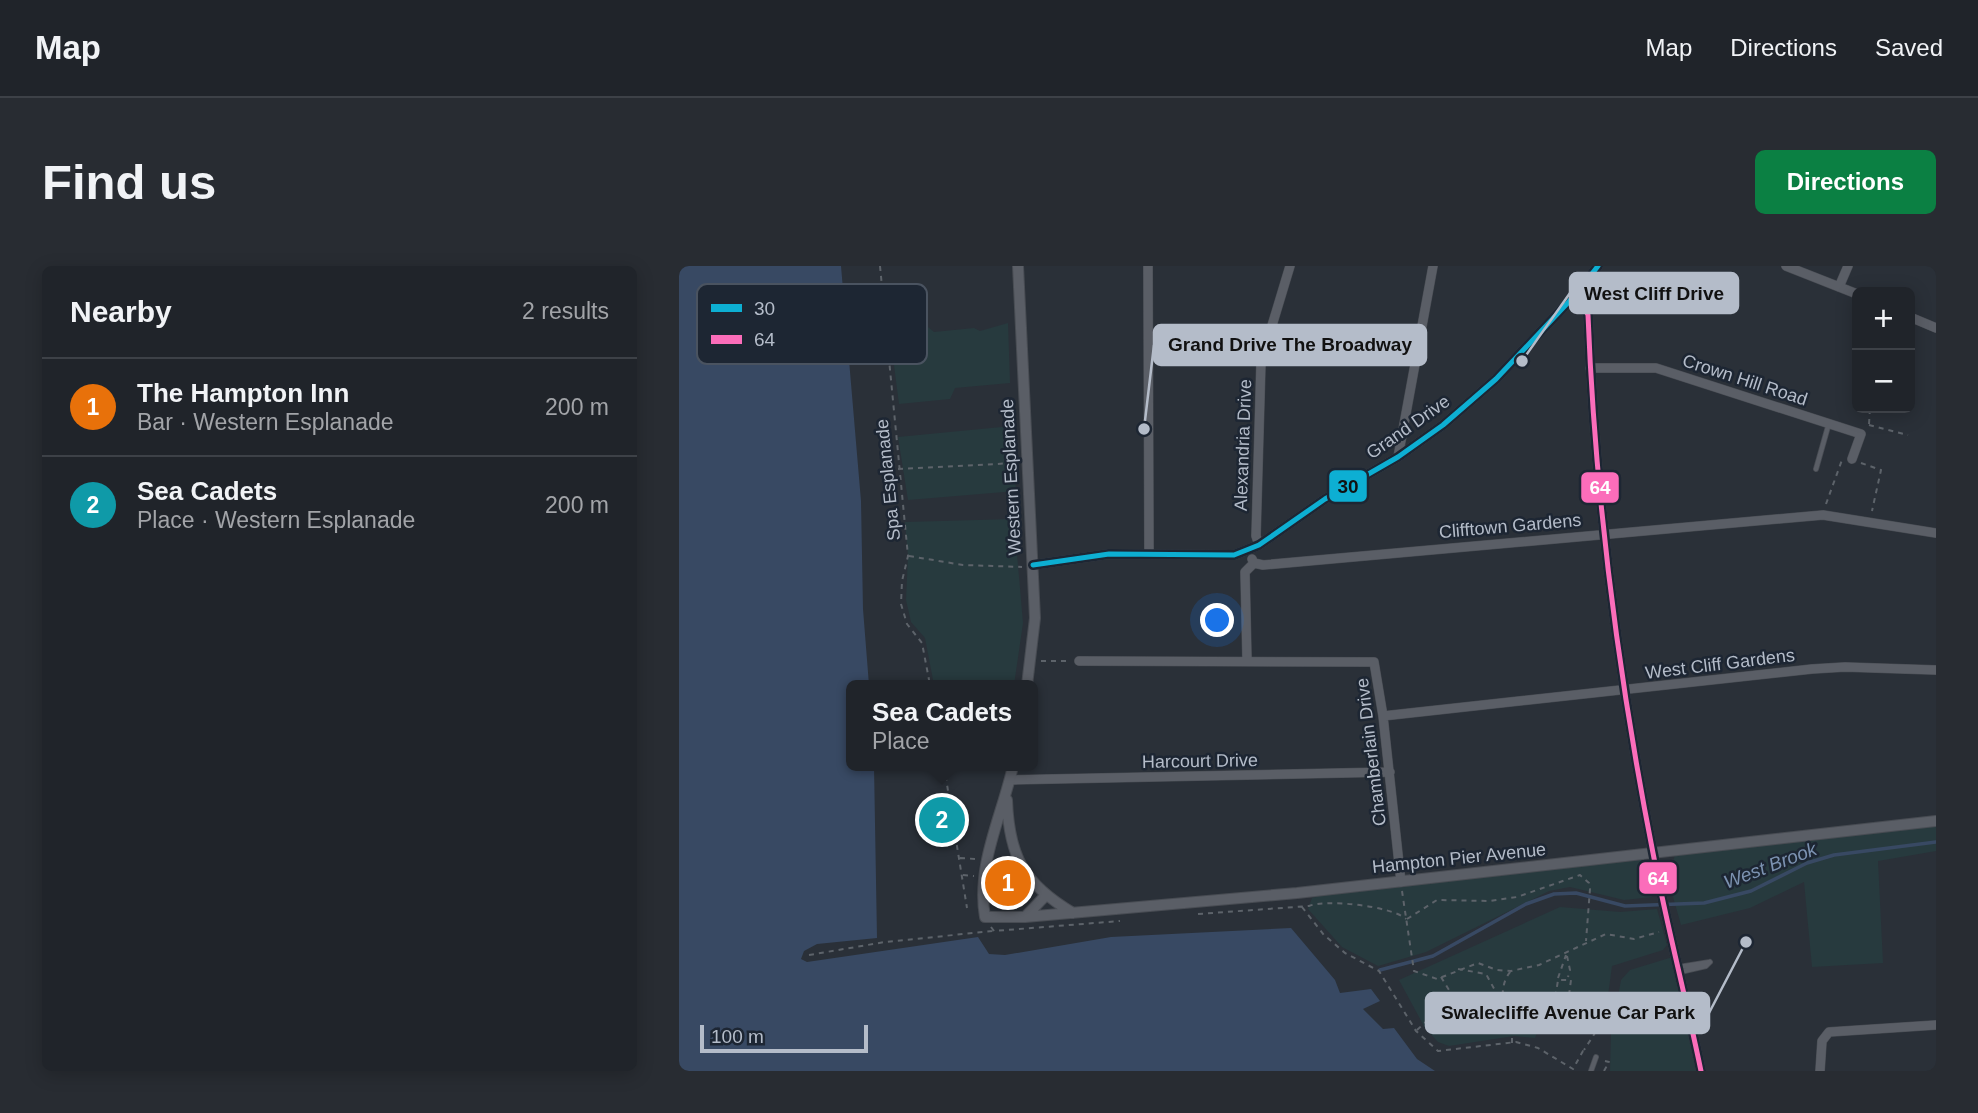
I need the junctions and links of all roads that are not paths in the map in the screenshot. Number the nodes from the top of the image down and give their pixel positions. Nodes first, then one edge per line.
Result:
1 (1019, 266) edge
2 (1148, 266) edge
3 (1290, 266) edge
4 (1433, 266) edge
5 (1598, 266) edge
6 (1786, 266) edge
7 (1848, 266) edge
8 (1839, 287) junction
9 (1852, 292) edge
10 (1577, 293) junction
11 (1915, 319) edge
12 (1936, 328) edge
13 (1590, 368) junction
14 (1829, 423) junction
15 (1398, 457) junction
16 (1852, 459) road end
17 (1816, 469) dead end
18 (1603, 533) junction
19 (1936, 533) edge
20 (1259, 545) junction
21 (1248, 551) junction
22 (1149, 554) junction
23 (1254, 563) junction
24 (1033, 565) junction
25 (1247, 660) junction
26 (1079, 661) road end
27 (1936, 670) edge
28 (1028, 680) edge
29 (1626, 691) junction
30 (1383, 716) junction
31 (1012, 771) edge
32 (1390, 772) junction
33 (1008, 785) junction
34 (1936, 821) edge
35 (1011, 843) junction
36 (989, 844) junction
37 (1653, 853) junction
38 (1401, 882) junction
39 (1046, 895) junction
40 (1073, 913) junction
41 (1025, 917) junction
42 (1679, 970) junction
43 (1936, 1025) edge
44 (1596, 1057) road end
45 (1591, 1071) edge
46 (1701, 1071) edge
47 (1820, 1071) edge

1 - 24 street, Western Esplanade
2 - 22 street
3 - 20 street, Alexandria Drive
4 - 15 street
5 - 10 street, Grand Drive
6 - 8 street
7 - 8 street
8 - 9 street
10 - 13 street
10 - 15 street, Grand Drive
11 - 12 street
13 - 14 street, Crown Hill Road
13 - 18 street
14 - 16 street, Crown Hill Road
14 - 17 lane
15 - 20 street, Grand Drive
18 - 19 street, Clifftown Gardens
18 - 23 street, Clifftown Gardens
18 - 29 street
20 - 21 street, Grand Drive
21 - 22 street, Grand Drive
21 - 23 street
22 - 24 street, Grand Drive
23 - 25 street
24 - 28 street, Western Esplanade
25 - 26 street
25 - 30 street, Chamberlain Drive
27 - 29 street, West Cliff Gardens
29 - 30 street, West Cliff Gardens
29 - 37 street
30 - 32 street, Chamberlain Drive
31 - 33 street
32 - 33 street, Harcourt Drive
32 - 38 street, Chamberlain Drive
33 - 35 street
33 - 36 street
34 - 37 street, Hampton Pier Avenue
35 - 36 street
35 - 39 street
36 - 41 street, Hampton Pier Avenue
37 - 38 street, Hampton Pier Avenue
37 - 42 street
38 - 40 street, Hampton Pier Avenue
39 - 40 street
39 - 41 street
40 - 41 street, Hampton Pier Avenue
42 - 42 lane
42 - 46 street
43 - 47 street
44 - 45 lane

